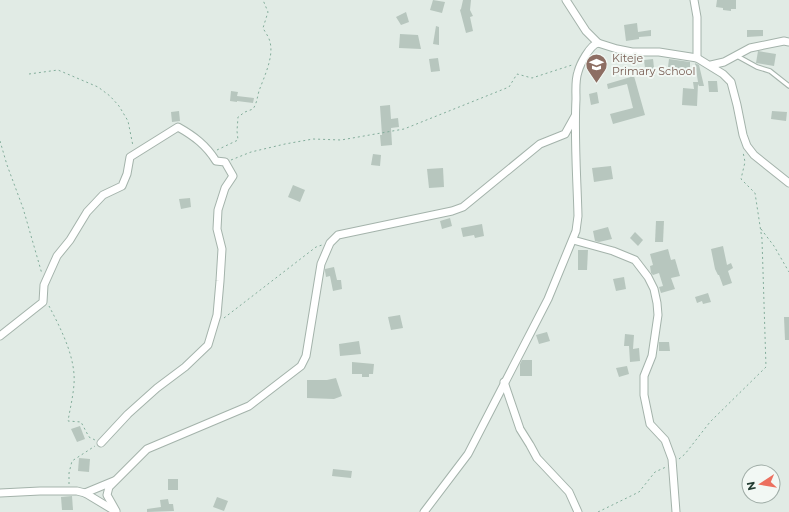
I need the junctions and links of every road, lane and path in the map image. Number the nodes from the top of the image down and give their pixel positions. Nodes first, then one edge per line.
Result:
1 (263, 0) edge
2 (566, 0) edge
3 (694, 0) edge
4 (789, 42) edge
5 (598, 43) junction
6 (736, 56) junction
7 (697, 58) junction
8 (581, 63) junction
9 (710, 65) junction
10 (29, 74) dead end
11 (789, 86) edge
12 (575, 116) junction
13 (0, 141) edge
14 (746, 142) junction
15 (210, 152) junction
16 (135, 154) junction
17 (225, 162) junction
18 (789, 183) edge
19 (760, 229) junction
20 (573, 240) junction
21 (330, 243) junction
22 (789, 272) edge
23 (42, 274) dead end
24 (48, 302) dead end
25 (214, 326) junction
26 (0, 336) edge
27 (504, 382) junction
28 (101, 443) junction
29 (672, 464) junction
30 (116, 480) junction
31 (69, 491) junction
32 (0, 493) edge
33 (85, 493) junction
34 (116, 512) edge
35 (424, 512) edge
36 (578, 512) edge
37 (598, 512) edge
38 (676, 512) edge

1 - 15 path
2 - 5 street
3 - 7 street
4 - 6 street
5 - 7 street
5 - 8 street
6 - 9 street
6 - 11 lane
7 - 9 street
8 - 12 street
8 - 17 path
9 - 14 street
10 - 16 path
12 - 20 street
12 - 21 street
13 - 23 path
14 - 18 street
14 - 19 path
15 - 16 street
15 - 17 street
16 - 26 street
17 - 25 street
19 - 22 path
19 - 29 path
20 - 27 street
20 - 29 street
21 - 25 path
21 - 30 street
24 - 28 path
25 - 28 street
27 - 35 street
27 - 36 street
28 - 31 path
29 - 37 path
29 - 38 street
30 - 33 street
30 - 34 street
31 - 32 street
31 - 33 street
33 - 34 street

